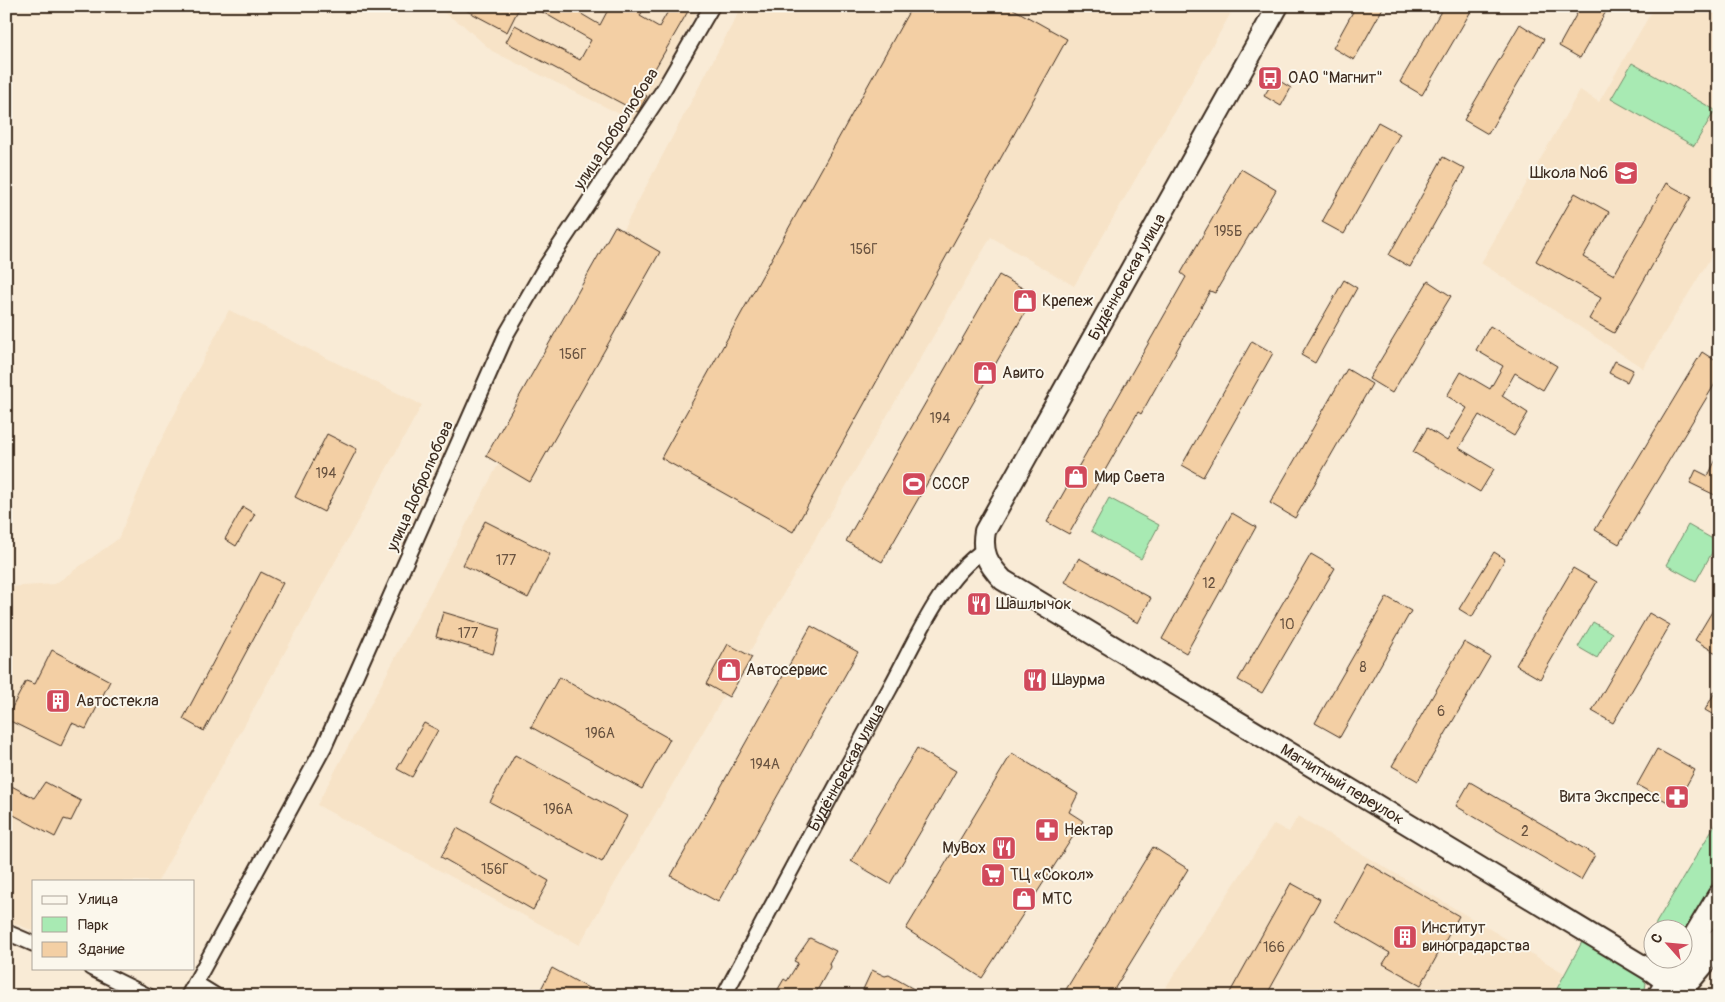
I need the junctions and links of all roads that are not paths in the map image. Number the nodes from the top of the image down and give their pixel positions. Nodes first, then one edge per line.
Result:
1 (712, 6) edge
2 (1278, 6) edge
3 (984, 550) junction
4 (1719, 896) edge
5 (6, 932) edge
6 (1719, 939) edge
7 (1692, 942) edge
8 (32, 943) edge
9 (95, 970) edge
10 (1678, 970) edge
11 (195, 983) junction
12 (1671, 991) edge
13 (148, 996) edge
14 (188, 996) edge
15 (216, 996) edge
16 (724, 996) edge

1 - 11 street, улица Добролюбова
2 - 3 main road, Будённовская улица
3 - 12 main road, Магнитный переулок
3 - 16 street, Будённовская улица
4 - 7 main road
5 - 8 street
6 - 12 main road
9 - 13 street
10 - 12 main road
11 - 14 street, улица Добролюбова
11 - 15 street

